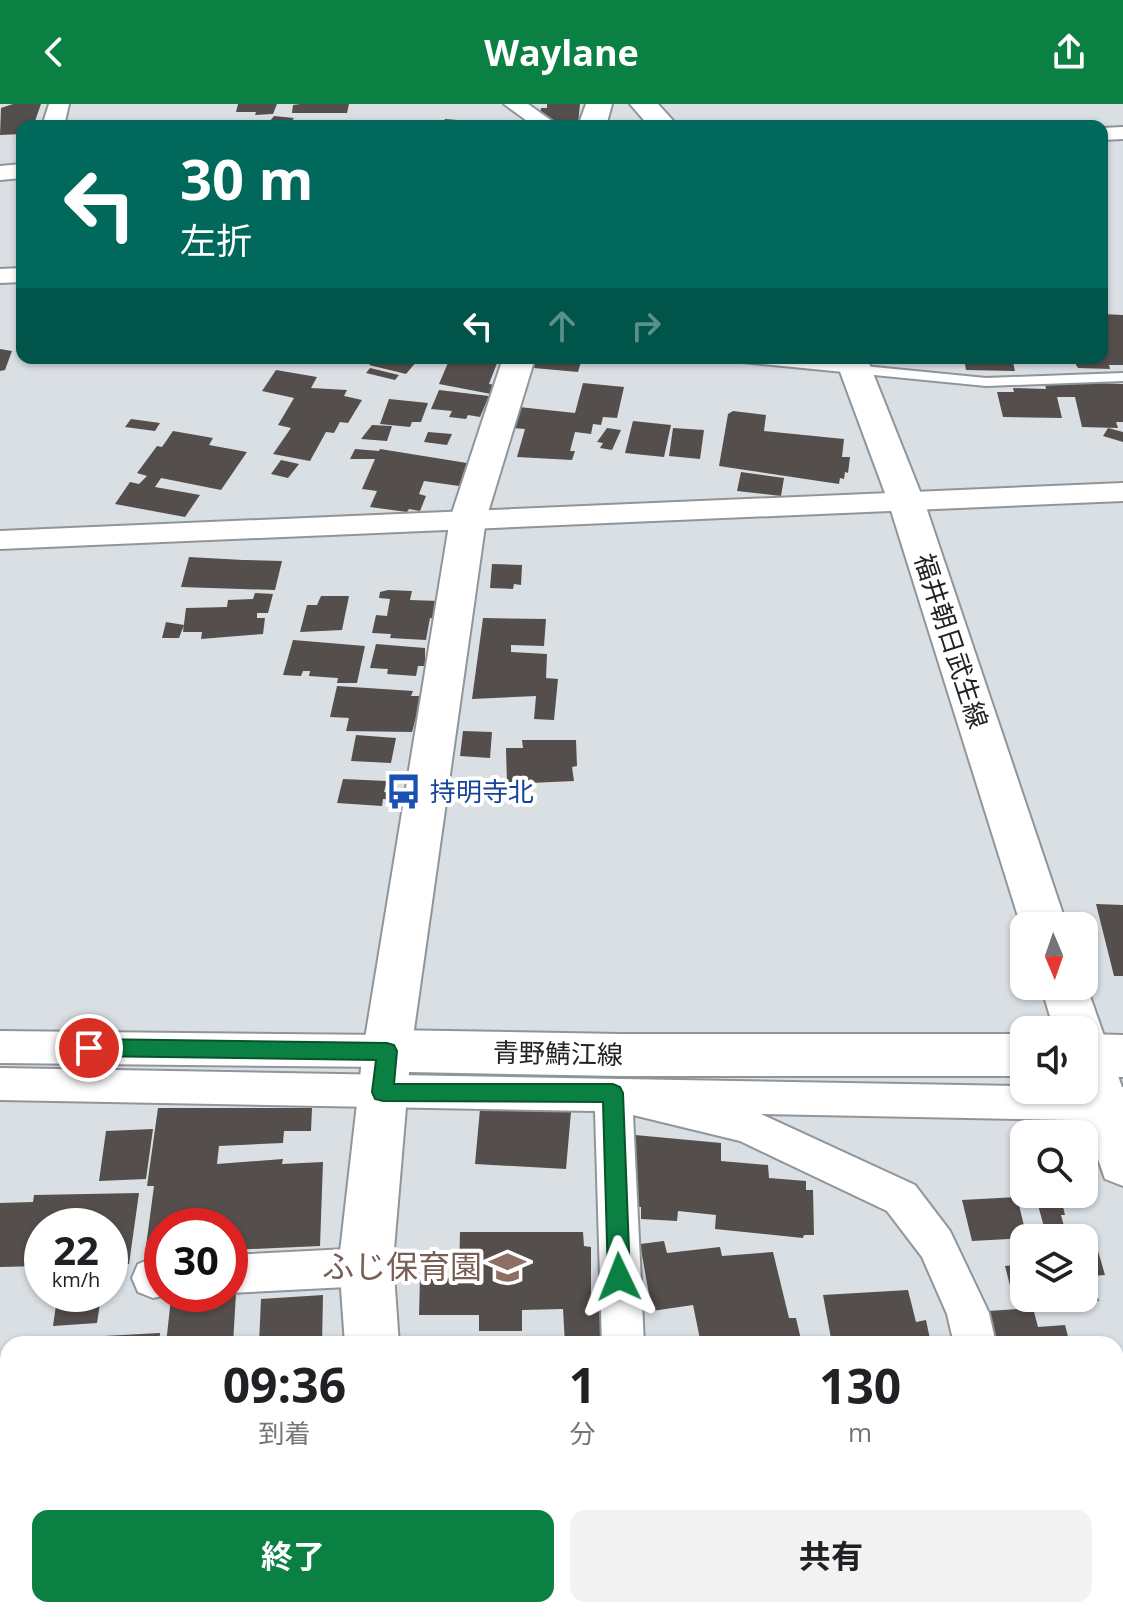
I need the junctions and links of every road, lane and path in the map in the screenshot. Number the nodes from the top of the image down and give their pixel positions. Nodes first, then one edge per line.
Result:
1 (514, 104) edge
2 (643, 104) edge
3 (539, 120) edge
4 (658, 120) edge
5 (517, 364) edge
6 (853, 364) edge
7 (1123, 377) edge
8 (1123, 492) edge
9 (907, 504) junction
10 (468, 519) junction
11 (0, 540) edge
12 (1039, 912) edge
13 (0, 1047) edge
14 (1010, 1055) edge
15 (1098, 1066) edge
16 (385, 1072) junction
17 (0, 1084) edge
18 (613, 1093) junction
19 (1113, 1104) edge
20 (1123, 1163) edge
21 (367, 1267) junction
22 (248, 1273) edge
23 (371, 1336) edge
24 (623, 1336) edge
25 (973, 1336) edge

1 - 3 street
2 - 4 main road
5 - 10 main road
6 - 7 lane
6 - 9 main road, 福井朝日武生線
8 - 9 street
9 - 10 street
9 - 12 main road, 福井朝日武生線
10 - 11 street
10 - 16 main road
13 - 16 street
14 - 16 main road, 青野鯖江線
15 - 19 main road
16 - 17 street
16 - 18 street
16 - 21 main road
18 - 19 street
18 - 24 street
18 - 25 street
19 - 20 main road
21 - 22 street
21 - 23 main road

